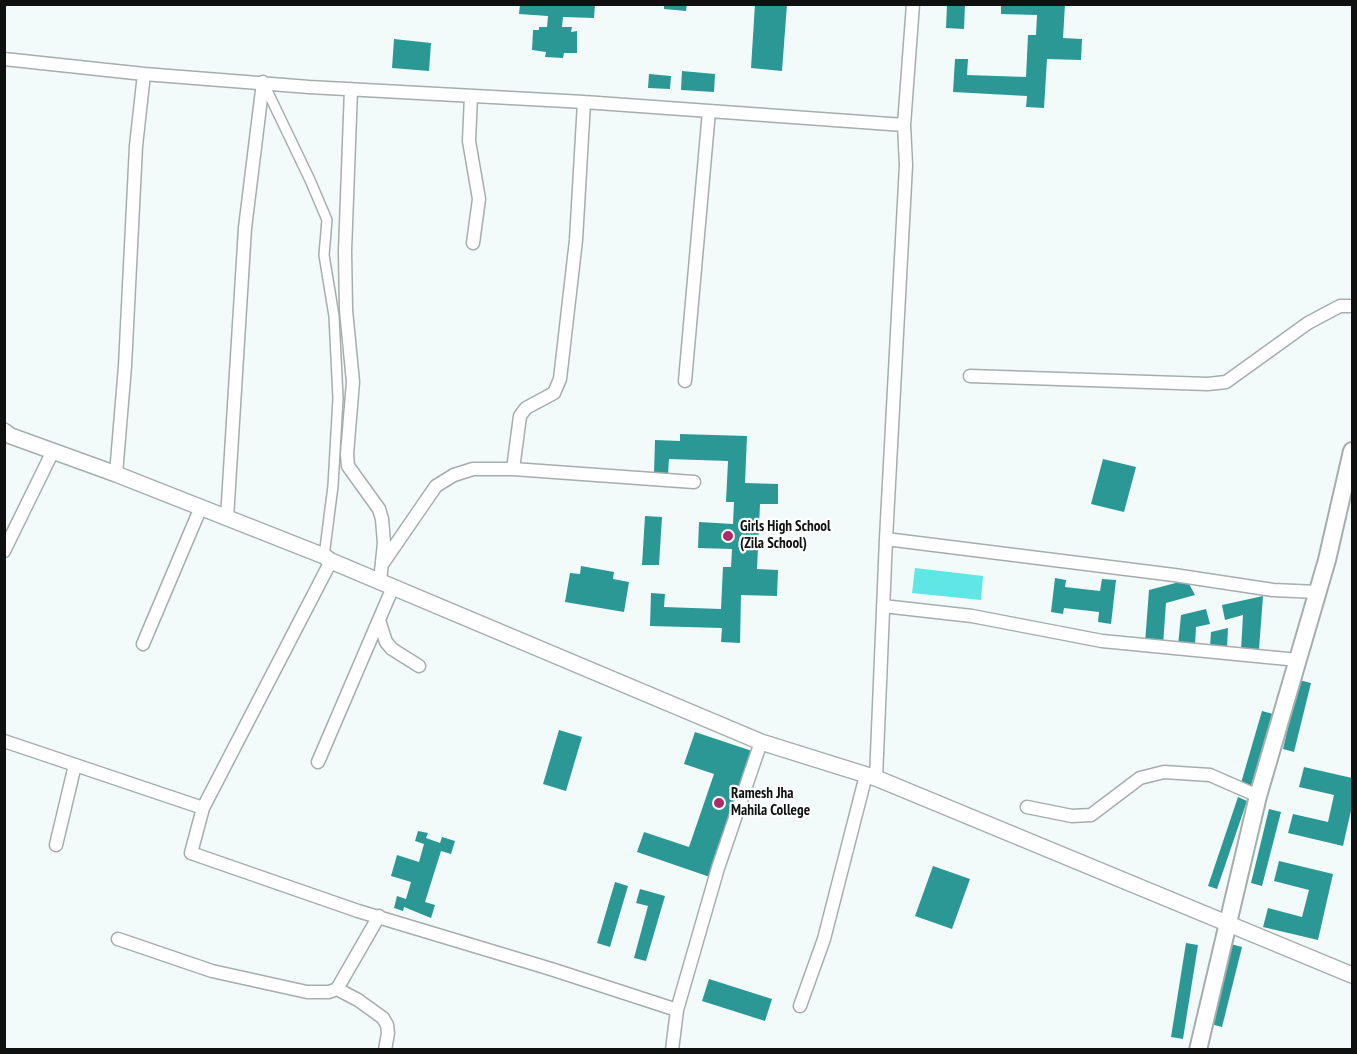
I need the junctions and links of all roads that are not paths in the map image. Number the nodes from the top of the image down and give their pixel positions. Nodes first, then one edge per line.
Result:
1 (913, 4) edge
2 (4, 59) edge
3 (144, 74) junction
4 (263, 82) junction
5 (351, 89) junction
6 (471, 96) junction
7 (584, 102) junction
8 (709, 111) junction
9 (904, 125) junction
10 (473, 243) dead end
11 (1353, 306) edge
12 (970, 376) dead end
13 (685, 381) dead end
14 (4, 431) edge
15 (53, 451) junction
16 (1353, 451) edge
17 (513, 469) junction
18 (116, 474) junction
19 (694, 482) dead end
20 (201, 507) junction
21 (227, 518) junction
22 (886, 539) junction
23 (4, 551) edge
24 (328, 558) junction
25 (382, 564) junction
26 (387, 584) junction
27 (1318, 592) junction
28 (883, 606) junction
29 (379, 620) junction
30 (142, 644) dead end
31 (1298, 660) junction
32 (419, 666) dead end
33 (4, 741) edge
34 (761, 742) junction
35 (318, 762) dead end
36 (75, 765) junction
37 (871, 777) junction
38 (1258, 796) junction
39 (1027, 807) dead end
40 (203, 808) junction
41 (56, 845) dead end
42 (379, 916) junction
43 (1227, 925) junction
44 (118, 939) dead end
45 (1353, 975) edge
46 (337, 989) junction
47 (800, 1006) dead end
48 (677, 1010) junction
49 (385, 1050) edge
50 (672, 1050) edge
51 (1198, 1050) edge

1 - 9 street
2 - 3 street
3 - 4 street
3 - 18 street
4 - 5 street
4 - 21 street
4 - 24 street
5 - 6 street
5 - 25 street
6 - 7 street
6 - 10 street
7 - 8 street
7 - 17 street
8 - 9 street
8 - 13 street
9 - 22 street
11 - 12 street
14 - 15 street
15 - 18 street
15 - 23 street
16 - 27 main road
17 - 19 street
17 - 25 street
18 - 20 street
20 - 21 street
20 - 30 street
21 - 24 street
22 - 27 street
22 - 28 street
24 - 26 street
24 - 40 street
25 - 26 street
26 - 29 street
26 - 34 street
27 - 31 main road
28 - 31 street
28 - 37 street
29 - 32 street
29 - 35 street
31 - 38 main road
33 - 36 street
34 - 37 street
34 - 48 street
36 - 40 street
36 - 41 street
37 - 43 street
37 - 47 street
38 - 39 street
38 - 43 main road
40 - 42 street
42 - 46 street
42 - 48 street
43 - 45 street
43 - 51 main road
44 - 46 street
46 - 49 street
48 - 50 street

